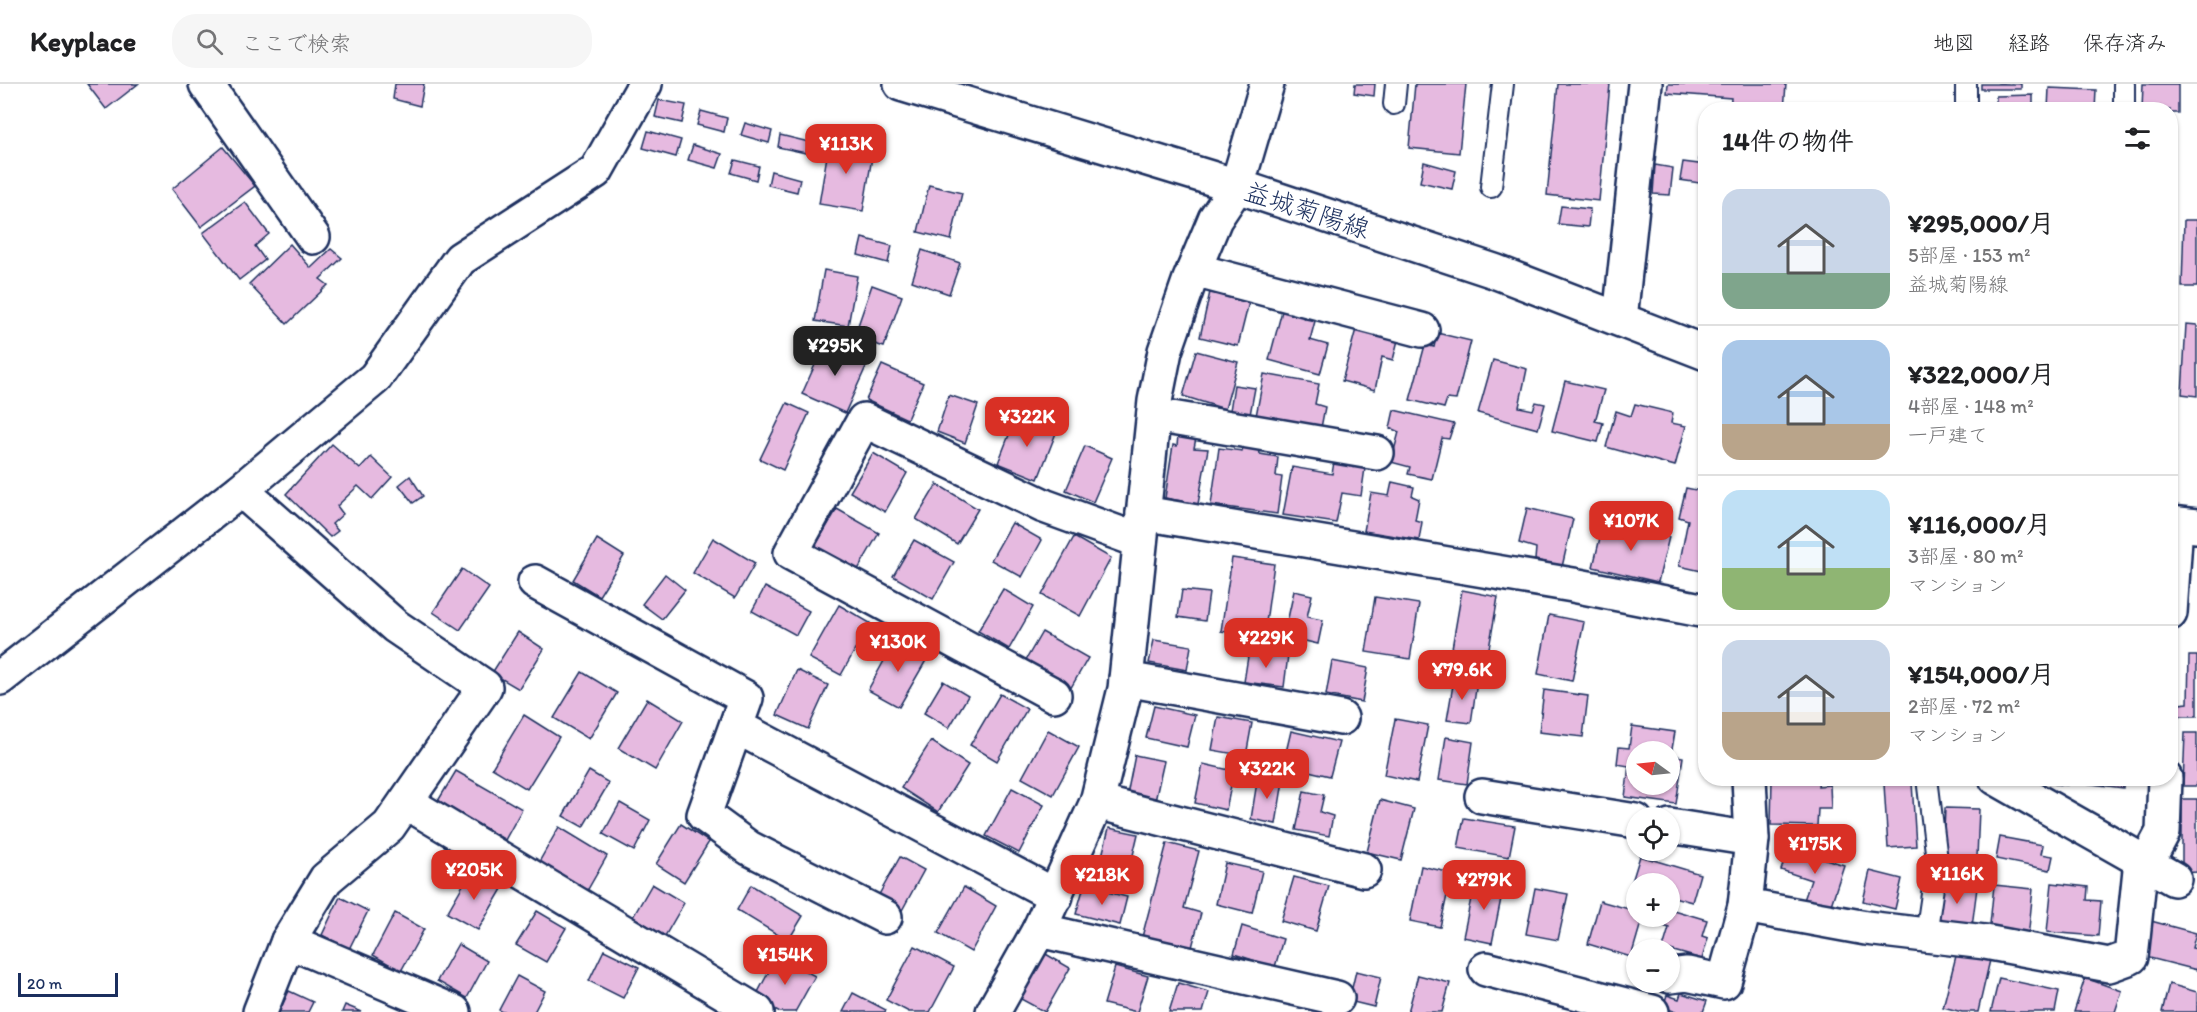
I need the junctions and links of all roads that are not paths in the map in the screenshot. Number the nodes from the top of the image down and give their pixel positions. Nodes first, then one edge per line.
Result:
1 (206, 84) edge
2 (645, 84) edge
3 (901, 84) edge
4 (1267, 84) edge
5 (1396, 84) edge
6 (1503, 84) edge
7 (1645, 84) edge
8 (1966, 84) edge
9 (2124, 84) edge
10 (939, 89) edge
11 (1966, 102) edge
12 (2124, 102) edge
13 (1394, 104) dead end
14 (1237, 186) junction
15 (1491, 187) dead end
16 (313, 237) dead end
17 (1194, 270) junction
18 (1620, 319) junction
19 (1422, 330) dead end
20 (1698, 350) edge
21 (1154, 415) junction
22 (1377, 453) dead end
23 (241, 490) junction
24 (2181, 524) edge
25 (1142, 527) junction
26 (2178, 548) edge
27 (535, 582) dead end
28 (1698, 609) edge
29 (0, 678) edge
30 (1126, 679) junction
31 (1054, 695) dead end
32 (1341, 718) dead end
33 (737, 727) junction
34 (1749, 786) edge
35 (1928, 786) edge
36 (2010, 786) edge
37 (2165, 786) edge
38 (1482, 796) dead end
39 (406, 802) junction
40 (1097, 802) junction
41 (1626, 818) edge
42 (1680, 828) edge
43 (1752, 839) junction
44 (2154, 868) junction
45 (1364, 870) dead end
46 (1056, 896) junction
47 (1745, 906) junction
48 (885, 917) dead end
49 (1039, 930) junction
50 (1926, 935) junction
51 (288, 940) junction
52 (1486, 969) dead end
53 (1680, 975) edge
54 (1658, 993) edge
55 (1337, 998) dead end
56 (260, 1012) edge
57 (454, 1012) edge
58 (757, 1012) edge
59 (993, 1012) edge
60 (1652, 1012) edge

1 - 16 street
2 - 23 street
3 - 10 street, 益城菊陽線
4 - 14 street
5 - 13 lane
6 - 15 lane
7 - 18 street
8 - 11 lane
9 - 12 lane
10 - 14 street, 益城菊陽線
14 - 17 street
14 - 18 street, 益城菊陽線
17 - 19 street
17 - 21 street
18 - 20 street, 益城菊陽線
21 - 22 street
21 - 25 street
23 - 29 street
23 - 39 street
24 - 26 street
25 - 28 street
25 - 30 street
25 - 31 street
27 - 33 street
30 - 32 street
30 - 40 street
33 - 46 street
33 - 48 street
34 - 43 street
35 - 50 lane
36 - 44 street
37 - 44 street
38 - 41 street
39 - 51 street
39 - 58 street
40 - 45 street
40 - 46 street
42 - 43 street
43 - 47 street
44 - 50 street
46 - 49 street
47 - 50 street
47 - 53 street
49 - 55 street
49 - 59 street
51 - 56 street
51 - 57 street
52 - 60 street
54 - 60 street

